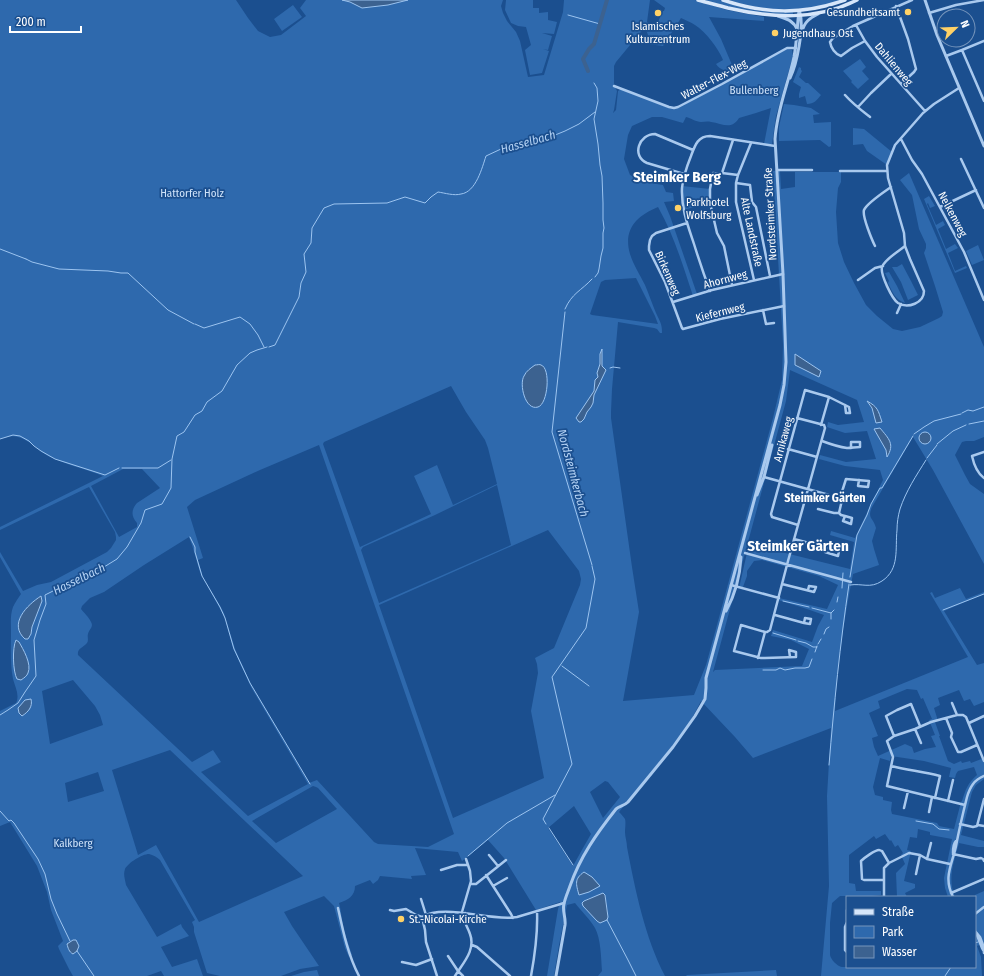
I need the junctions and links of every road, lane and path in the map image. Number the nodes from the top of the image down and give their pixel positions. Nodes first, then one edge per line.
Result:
1 (698, 0) edge
2 (723, 0) edge
3 (845, 0) edge
4 (857, 0) edge
5 (912, 0) edge
6 (925, 0) edge
7 (984, 0) edge
8 (896, 6) junction
9 (799, 10) junction
10 (929, 13) junction
11 (818, 14) junction
12 (776, 16) junction
13 (799, 16) junction
14 (856, 25) junction
15 (798, 31) junction
16 (800, 41) junction
17 (865, 41) junction
18 (984, 41) edge
19 (797, 48) junction
20 (962, 50) junction
21 (946, 56) junction
22 (891, 74) junction
23 (901, 84) junction
24 (614, 86) dead end
25 (959, 88) junction
26 (845, 95) dead end
27 (984, 101) edge
28 (858, 107) junction
29 (925, 111) junction
30 (870, 117) dead end
31 (901, 138) junction
32 (733, 140) junction
33 (983, 140) edge
34 (751, 143) junction
35 (775, 146) junction
36 (984, 146) edge
37 (693, 150) junction
38 (961, 158) dead end
39 (776, 170) junction
40 (812, 170) dead end
41 (840, 171) dead end
42 (887, 171) junction
43 (722, 173) junction
44 (684, 174) junction
45 (738, 176) junction
46 (736, 183) junction
47 (891, 187) junction
48 (976, 190) junction
49 (940, 207) junction
50 (984, 208) edge
51 (686, 223) junction
52 (875, 246) dead end
53 (905, 246) junction
54 (883, 266) junction
55 (783, 274) junction
56 (770, 276) junction
57 (754, 280) junction
58 (858, 280) dead end
59 (732, 285) junction
60 (710, 291) junction
61 (984, 300) edge
62 (673, 302) junction
63 (901, 304) junction
64 (784, 306) junction
65 (763, 310) junction
66 (897, 313) dead end
67 (774, 323) dead end
68 (682, 328) joint
69 (829, 397) junction
70 (845, 405) dead end
71 (797, 418) junction
72 (821, 425) junction
73 (822, 441) junction
74 (851, 448) dead end
75 (788, 449) junction
76 (984, 452) edge
77 (817, 457) junction
78 (762, 477) junction
79 (984, 478) edge
80 (859, 480) dead end
81 (780, 482) junction
82 (808, 490) junction
83 (841, 499) junction
84 (818, 509) dead end
85 (839, 513) junction
86 (844, 516) dead end
87 (798, 524) junction
88 (794, 539) junction
89 (742, 546) junction
90 (825, 548) junction
91 (745, 553) dead end
92 (787, 564) junction
93 (851, 582) dead end
94 (782, 584) junction
95 (731, 586) junction
96 (736, 587) junction
97 (808, 590) dead end
98 (779, 598) junction
99 (775, 615) junction
100 (722, 620) junction
101 (804, 623) dead end
102 (765, 632) junction
103 (790, 657) dead end
104 (758, 658) junction
105 (952, 704) dead end
106 (957, 716) junction
107 (984, 716) edge
108 (946, 718) junction
109 (969, 723) junction
110 (920, 726) junction
111 (915, 729) junction
112 (894, 736) junction
113 (921, 743) dead end
114 (977, 745) junction
115 (984, 750) edge
116 (980, 752) junction
117 (984, 761) edge
118 (891, 766) junction
119 (984, 776) edge
120 (953, 780) dead end
121 (908, 792) junction
122 (934, 797) junction
123 (984, 799) edge
124 (948, 801) junction
125 (965, 805) junction
126 (904, 808) dead end
127 (928, 812) dead end
128 (960, 824) junction
129 (978, 824) junction
130 (984, 826) edge
131 (931, 843) dead end
132 (953, 854) junction
133 (489, 855) dead end
134 (920, 855) junction
135 (466, 859) dead end
136 (927, 859) junction
137 (506, 860) dead end
138 (984, 862) edge
139 (889, 863) junction
140 (950, 864) junction
141 (468, 865) junction
142 (498, 866) junction
143 (441, 870) dead end
144 (916, 874) dead end
145 (486, 875) junction
146 (507, 878) dead end
147 (984, 879) edge
148 (884, 880) junction
149 (470, 884) junction
150 (493, 886) junction
151 (951, 893) junction
152 (884, 896) edge
153 (952, 896) edge
154 (421, 899) dead end
155 (564, 903) junction
156 (984, 907) edge
157 (338, 908) dead end
158 (390, 910) dead end
159 (537, 911) junction
160 (462, 912) junction
161 (465, 913) junction
162 (976, 913) edge
163 (426, 915) junction
164 (422, 917) junction
165 (513, 918) junction
166 (846, 925) edge
167 (976, 932) edge
168 (472, 945) junction
169 (982, 945) edge
170 (846, 951) edge
171 (984, 951) edge
172 (448, 956) dead end
173 (432, 960) junction
174 (402, 962) dead end
175 (458, 971) junction
176 (359, 976) edge
177 (437, 976) edge
178 (455, 976) edge
179 (463, 976) edge
180 (510, 976) edge
181 (531, 976) edge
182 (556, 976) edge

1 - 12 main road
2 - 9 main road
3 - 9 main road
4 - 11 main road
5 - 8 street
6 - 10 street
7 - 10 street
8 - 14 street
8 - 23 street
9 - 13 street, Nordsteimker Straße
10 - 21 street
11 - 13 main road
11 - 16 street
12 - 13 main road
12 - 15 street
13 - 15 street, Nordsteimker Straße
13 - 16 street, Nordsteimker Straße
14 - 17 street, Dahlienweg
14 - 17 street
15 - 19 street, Nordsteimker Straße
16 - 19 street, Nordsteimker Straße
17 - 22 street, Dahlienweg
18 - 20 street
19 - 24 street, Walter-Flex-Weg
19 - 35 street, Nordsteimker Straße
20 - 21 street
20 - 27 street
21 - 25 street
22 - 23 street, Dahlienweg
22 - 28 street
23 - 29 street, Dahlienweg
25 - 29 street
25 - 33 street
26 - 28 street
28 - 30 street
29 - 31 street
31 - 42 street
31 - 49 street, Nelkenweg
32 - 34 street
32 - 37 street
32 - 43 street
33 - 36 street
34 - 35 street
34 - 45 street, Alte Landstraße
35 - 39 street, Nordsteimker Straße
37 - 44 street
37 - 44 street
38 - 48 street
39 - 40 street
39 - 55 street, Nordsteimker Straße
41 - 42 street
42 - 47 street
43 - 45 street
43 - 59 street
44 - 51 street
45 - 46 street, Alte Landstraße
46 - 56 street
46 - 57 street, Alte Landstraße
47 - 52 street
47 - 53 street
48 - 49 street
48 - 50 street
49 - 61 street, Nelkenweg
51 - 60 street
51 - 62 street, Birkenweg
53 - 54 street
53 - 63 street
54 - 58 street
54 - 63 street
55 - 56 street, Ahornweg
55 - 64 street, Nordsteimker Straße
56 - 57 street, Ahornweg
57 - 59 street, Ahornweg
59 - 60 street, Ahornweg
60 - 62 street, Ahornweg
62 - 68 street, Birkenweg
63 - 66 street
64 - 65 street, Kiefernweg
64 - 78 street, Nordsteimker Straße
65 - 67 street
65 - 68 street, Kiefernweg
69 - 70 street
69 - 71 street, Arnikaweg
69 - 72 street
71 - 72 street
71 - 75 street, Arnikaweg
72 - 73 street
73 - 74 street
73 - 77 street
75 - 77 street
75 - 81 street, Arnikaweg
76 - 79 street
77 - 82 street
78 - 81 street
78 - 89 street, Nordsteimker Straße
80 - 83 street
81 - 82 street
81 - 87 street, Arnikaweg
82 - 83 street
82 - 87 street
83 - 85 street
84 - 85 street
85 - 86 street
87 - 88 street
88 - 90 street
88 - 92 street
89 - 95 street
89 - 96 street
90 - 90 street
91 - 92 street
92 - 93 street
92 - 94 street
94 - 97 street
94 - 98 street
95 - 96 street
95 - 100 street
96 - 98 street
96 - 100 street
98 - 99 street
99 - 101 street
99 - 102 street
100 - 155 street
102 - 104 street
102 - 104 street
103 - 104 street
105 - 106 street
106 - 108 street
106 - 109 street
107 - 109 street
108 - 110 street
108 - 114 street
109 - 114 street
110 - 111 street
110 - 112 street
111 - 112 street
111 - 113 street
112 - 118 street
114 - 116 street
115 - 116 street
116 - 117 street
118 - 121 street
118 - 122 street
119 - 125 street
120 - 124 street
121 - 122 street
121 - 126 street
122 - 124 street
122 - 127 street
123 - 129 street
124 - 125 street
125 - 128 street
128 - 129 street
128 - 132 street
129 - 130 street
131 - 136 street
132 - 138 street
132 - 140 street
133 - 142 street
134 - 136 street
134 - 139 street
134 - 144 street
135 - 141 street
136 - 140 street
137 - 142 street
139 - 148 street
139 - 148 street
140 - 151 street
141 - 143 street
141 - 149 street
142 - 145 street
145 - 149 street
145 - 150 street
146 - 150 street
147 - 151 street
148 - 152 street
149 - 160 street
150 - 165 street
151 - 153 street
154 - 163 street
155 - 159 street
155 - 182 street
156 - 162 street
157 - 176 street
158 - 164 street
159 - 165 street
159 - 181 street
160 - 161 street
160 - 163 street
161 - 165 street
161 - 168 street
163 - 164 street
164 - 173 street
166 - 170 street
167 - 169 street
168 - 175 street
168 - 180 street
169 - 171 street
172 - 175 street
173 - 174 street
173 - 177 street
175 - 178 street
175 - 179 street

